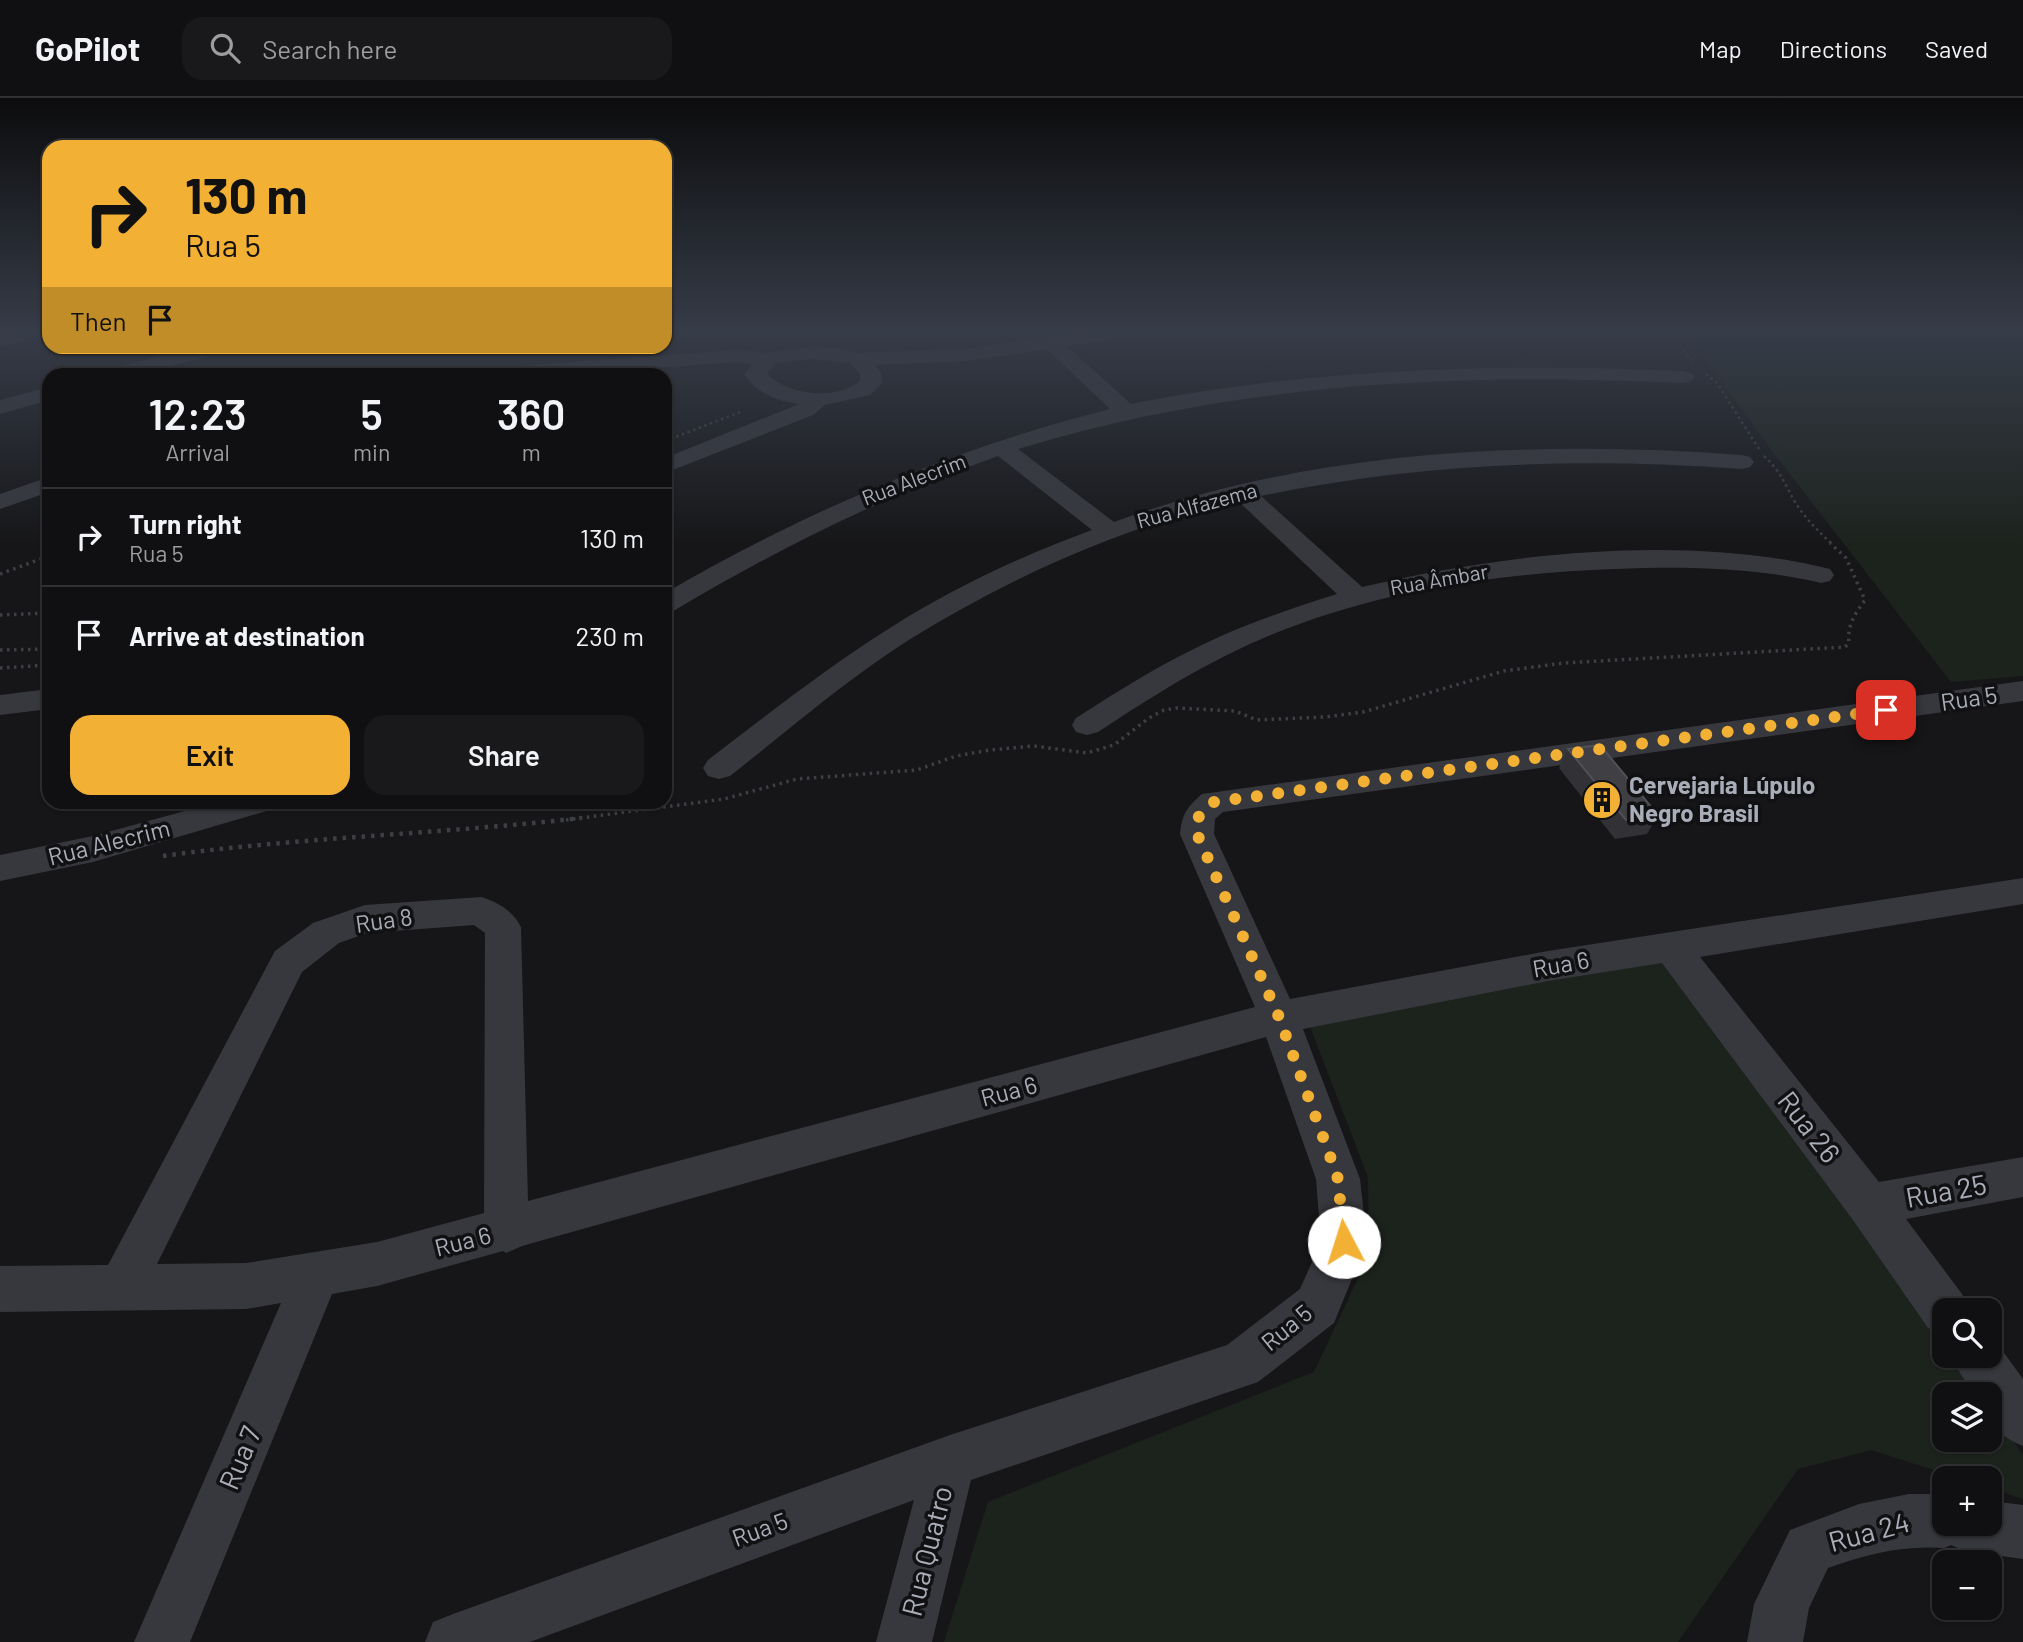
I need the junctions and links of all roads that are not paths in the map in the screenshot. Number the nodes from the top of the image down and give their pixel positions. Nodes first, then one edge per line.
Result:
1 (767, 403) edge
2 (814, 403) edge
3 (1117, 403) edge
4 (1183, 403) edge
5 (1126, 412) junction
6 (1002, 448) junction
7 (672, 449) edge
8 (1742, 462) dead end
9 (672, 463) edge
10 (42, 473) edge
11 (42, 487) edge
12 (0, 488) edge
13 (1243, 493) junction
14 (0, 502) edge
15 (1109, 531) junction
16 (1821, 575) dead end
17 (1355, 596) junction
18 (672, 600) edge
19 (42, 680) edge
20 (0, 683) edge
21 (2023, 691) edge
22 (42, 700) edge
23 (0, 705) edge
24 (1087, 725) dead end
25 (719, 768) dead end
26 (234, 809) edge
27 (0, 868) edge
28 (2023, 891) edge
29 (1671, 947) junction
30 (1279, 1017) junction
31 (2023, 1177) edge
32 (1869, 1205) junction
33 (506, 1231) junction
34 (317, 1274) junction
35 (122, 1286) junction
36 (0, 1289) edge
37 (1936, 1298) edge
38 (1986, 1368) edge
39 (2023, 1420) edge
40 (950, 1461) junction
41 (1932, 1520) edge
42 (2002, 1529) edge
43 (2023, 1532) edge
44 (162, 1642) edge
45 (453, 1642) edge
46 (904, 1642) edge
47 (1775, 1642) edge

1 - 7 street
2 - 9 street
3 - 5 street
4 - 5 street, Rua Alecrim
5 - 6 street, Rua Alecrim
6 - 15 street
6 - 18 street, Rua Alecrim
8 - 13 street, Rua Alfazema
10 - 12 street
11 - 14 street
13 - 15 street, Rua Alfazema
13 - 17 street
15 - 25 street, Rua Alfazema
16 - 17 street, Rua Âmbar
17 - 24 street, Rua Âmbar
19 - 20 street
21 - 30 street, Rua 5
22 - 23 street
26 - 27 street, Rua Alecrim
28 - 29 street, Rua 6
29 - 30 street, Rua 6
29 - 32 street, Rua 26
30 - 33 street, Rua 6
30 - 40 street, Rua 5
31 - 32 street, Rua 25
32 - 37 street, Rua 26
33 - 34 street, Rua 6
33 - 35 street, Rua 8
34 - 35 street, Rua 6
34 - 44 street, Rua 7
35 - 36 street, Rua 6
38 - 39 street
40 - 45 street, Rua 5
40 - 46 street, Rua Quatro
41 - 47 street, Rua 24
42 - 43 street

